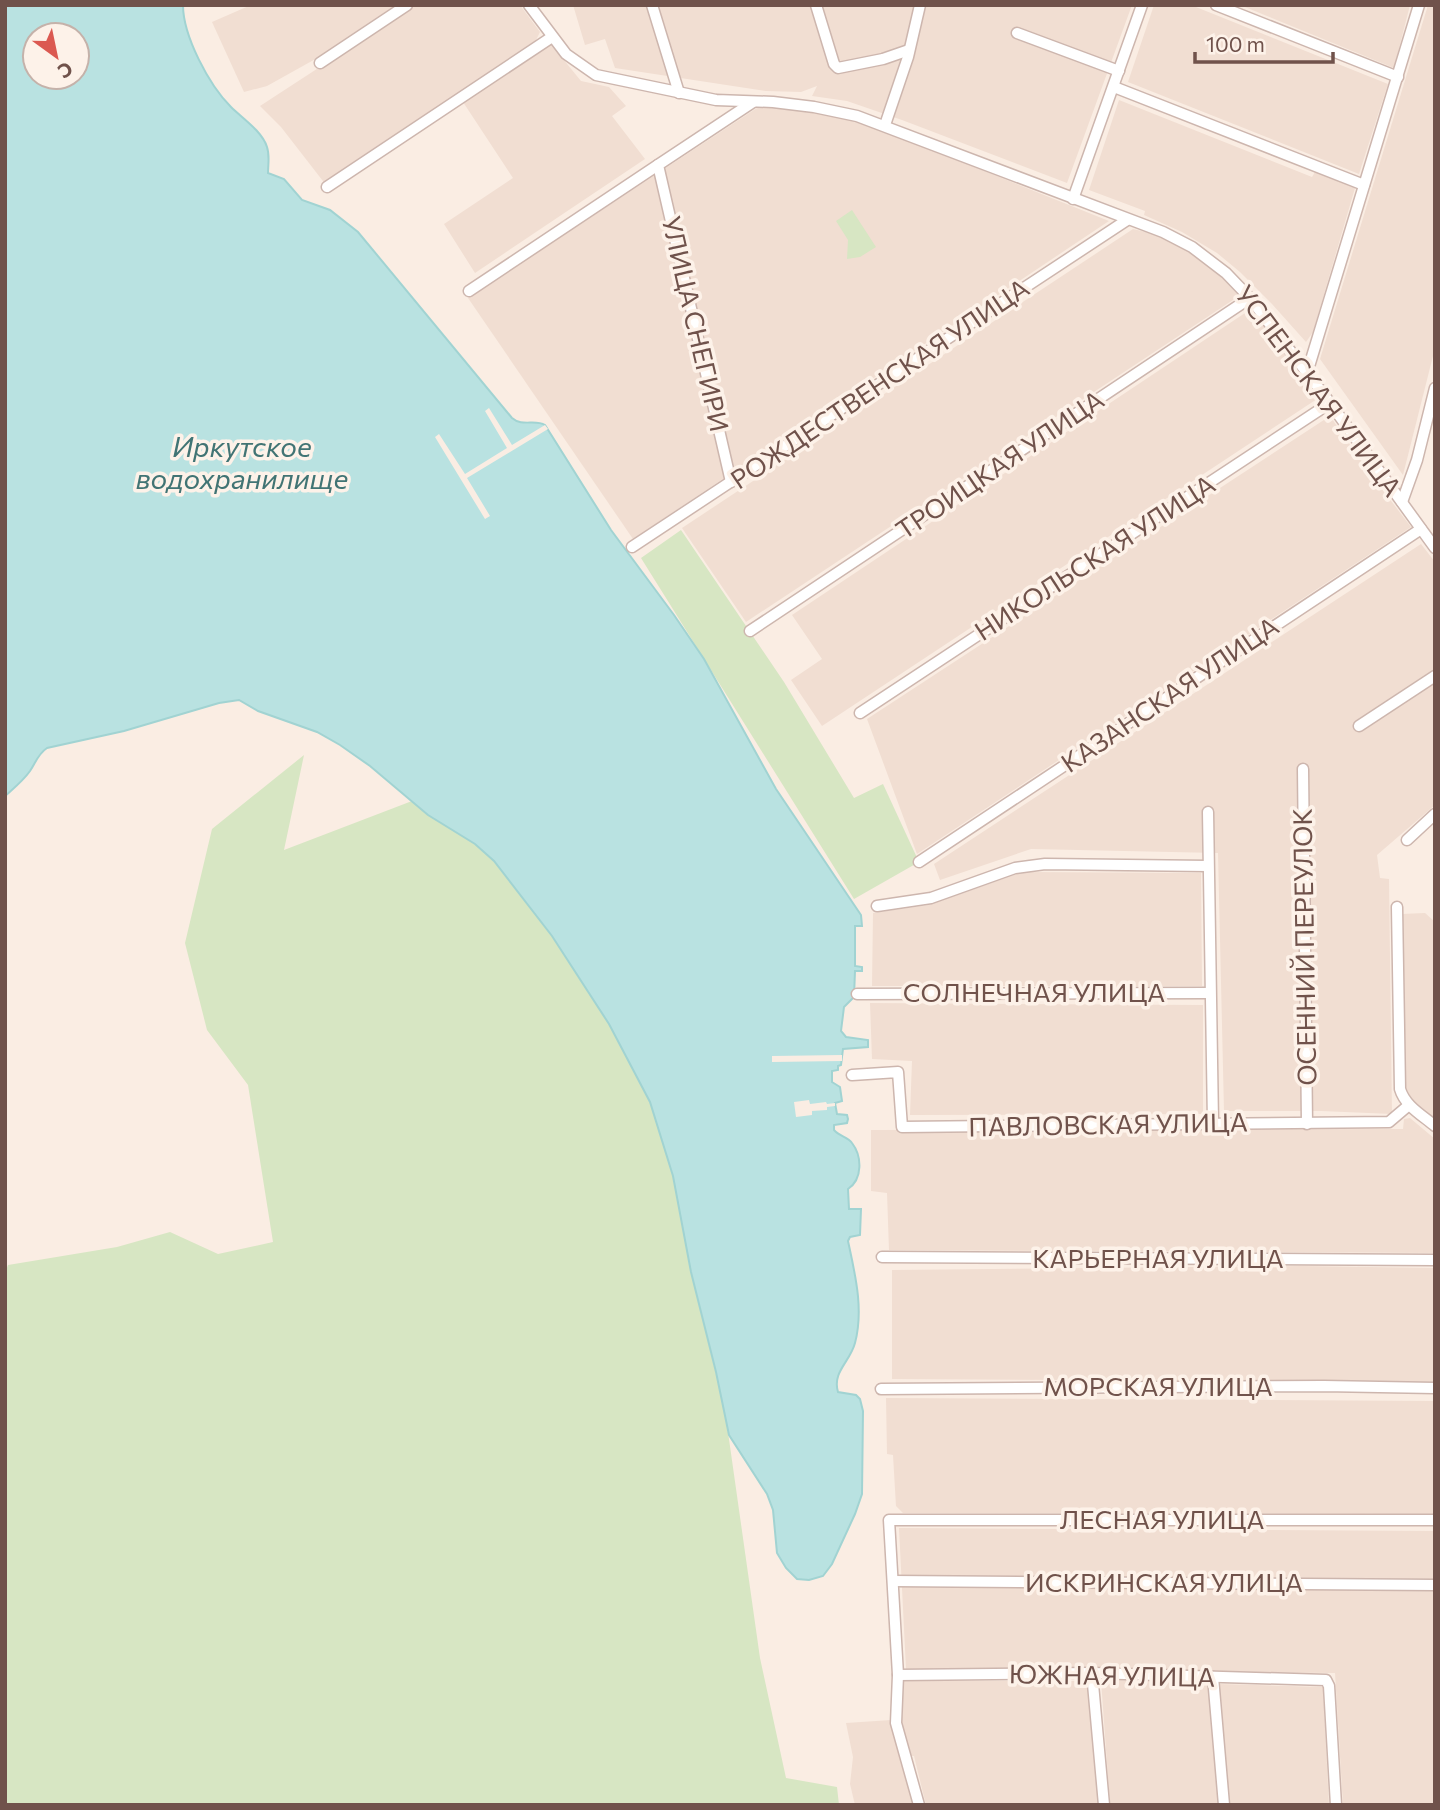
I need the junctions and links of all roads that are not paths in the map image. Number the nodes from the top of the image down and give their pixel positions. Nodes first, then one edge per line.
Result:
1 (407, 5) edge
2 (529, 5) edge
3 (652, 5) edge
4 (816, 5) edge
5 (920, 5) edge
6 (1142, 5) edge
7 (1216, 5) edge
8 (1419, 5) edge
9 (1017, 33) dead end
10 (552, 37) junction
11 (909, 50) junction
12 (320, 63) dead end
13 (1119, 71) junction
14 (1398, 77) junction
15 (1114, 88) junction
16 (679, 93) junction
17 (752, 102) junction
18 (885, 125) junction
19 (658, 165) junction
20 (1364, 185) junction
21 (327, 187) dead end
22 (1073, 199) junction
23 (1127, 220) junction
24 (468, 291) dead end
25 (1250, 298) junction
26 (1307, 373) junction
27 (1435, 388) edge
28 (1330, 403) junction
29 (731, 482) junction
30 (1402, 502) junction
31 (1421, 529) junction
32 (632, 547) dead end
33 (1435, 548) edge
34 (750, 631) dead end
35 (1435, 676) edge
36 (860, 713) dead end
37 (1359, 726) dead end
38 (1303, 769) dead end
39 (1208, 812) dead end
40 (1435, 814) edge
41 (1407, 840) dead end
42 (919, 862) dead end
43 (1208, 866) junction
44 (877, 906) dead end
45 (1397, 907) dead end
46 (1210, 993) junction
47 (857, 994) dead end
48 (852, 1075) dead end
49 (1409, 1105) junction
50 (1213, 1123) junction
51 (1307, 1124) junction
52 (1435, 1126) edge
53 (882, 1257) dead end
54 (1435, 1260) edge
55 (1435, 1388) edge
56 (881, 1389) dead end
57 (1435, 1520) edge
58 (893, 1581) junction
59 (1435, 1585) edge
60 (1092, 1674) junction
61 (898, 1675) junction
62 (1213, 1677) junction
63 (919, 1805) edge
64 (1104, 1805) edge
65 (1224, 1805) edge
66 (1336, 1805) edge

1 - 12 street
2 - 10 street, УСПЕНСКАЯ УЛИЦА
3 - 16 street
4 - 11 street
5 - 11 street
6 - 13 street
7 - 14 street
8 - 14 street
9 - 13 street
10 - 16 street, УСПЕНСКАЯ УЛИЦА
10 - 21 street
11 - 18 street
13 - 15 street
14 - 20 street
15 - 20 street
15 - 22 street
16 - 17 street, УСПЕНСКАЯ УЛИЦА
17 - 18 street, УСПЕНСКАЯ УЛИЦА
17 - 19 street
18 - 22 street, УСПЕНСКАЯ УЛИЦА
19 - 24 street
19 - 29 street, УЛИЦА СНЕГИРИ
20 - 26 street
22 - 23 street, УСПЕНСКАЯ УЛИЦА
23 - 25 street, УСПЕНСКАЯ УЛИЦА
23 - 29 street, РОЖДЕСТВЕНСКАЯ УЛИЦА
25 - 26 street, УСПЕНСКАЯ УЛИЦА
25 - 34 street, ТРОИЦКАЯ УЛИЦА
26 - 28 street, УСПЕНСКАЯ УЛИЦА
27 - 30 street
28 - 30 street, УСПЕНСКАЯ УЛИЦА
28 - 36 street, НИКОЛЬСКАЯ УЛИЦА
29 - 32 street, РОЖДЕСТВЕНСКАЯ УЛИЦА
30 - 31 street, УСПЕНСКАЯ УЛИЦА
31 - 33 street, УСПЕНСКАЯ УЛИЦА
31 - 42 street, КАЗАНСКАЯ УЛИЦА
35 - 37 street
38 - 51 street, ОСЕННИЙ ПЕРЕУЛОК
39 - 43 street
40 - 41 street
43 - 44 street
43 - 46 street
45 - 49 street
46 - 47 street, СОЛНЕЧНАЯ УЛИЦА
46 - 50 street
48 - 50 street, ПАВЛОВСКАЯ УЛИЦА
49 - 51 street, ПАВЛОВСКАЯ УЛИЦА
49 - 52 street
50 - 51 street, ПАВЛОВСКАЯ УЛИЦА
53 - 54 street, КАРЬЕРНАЯ УЛИЦА
55 - 56 street, МОРСКАЯ УЛИЦА
57 - 58 street, ЛЕСНАЯ УЛИЦА
58 - 59 street, ИСКРИНСКАЯ УЛИЦА
58 - 61 street
60 - 61 street, ЮЖНАЯ УЛИЦА
60 - 62 street, ЮЖНАЯ УЛИЦА
60 - 64 street
61 - 63 street
62 - 65 street
62 - 66 street, ЮЖНАЯ УЛИЦА

